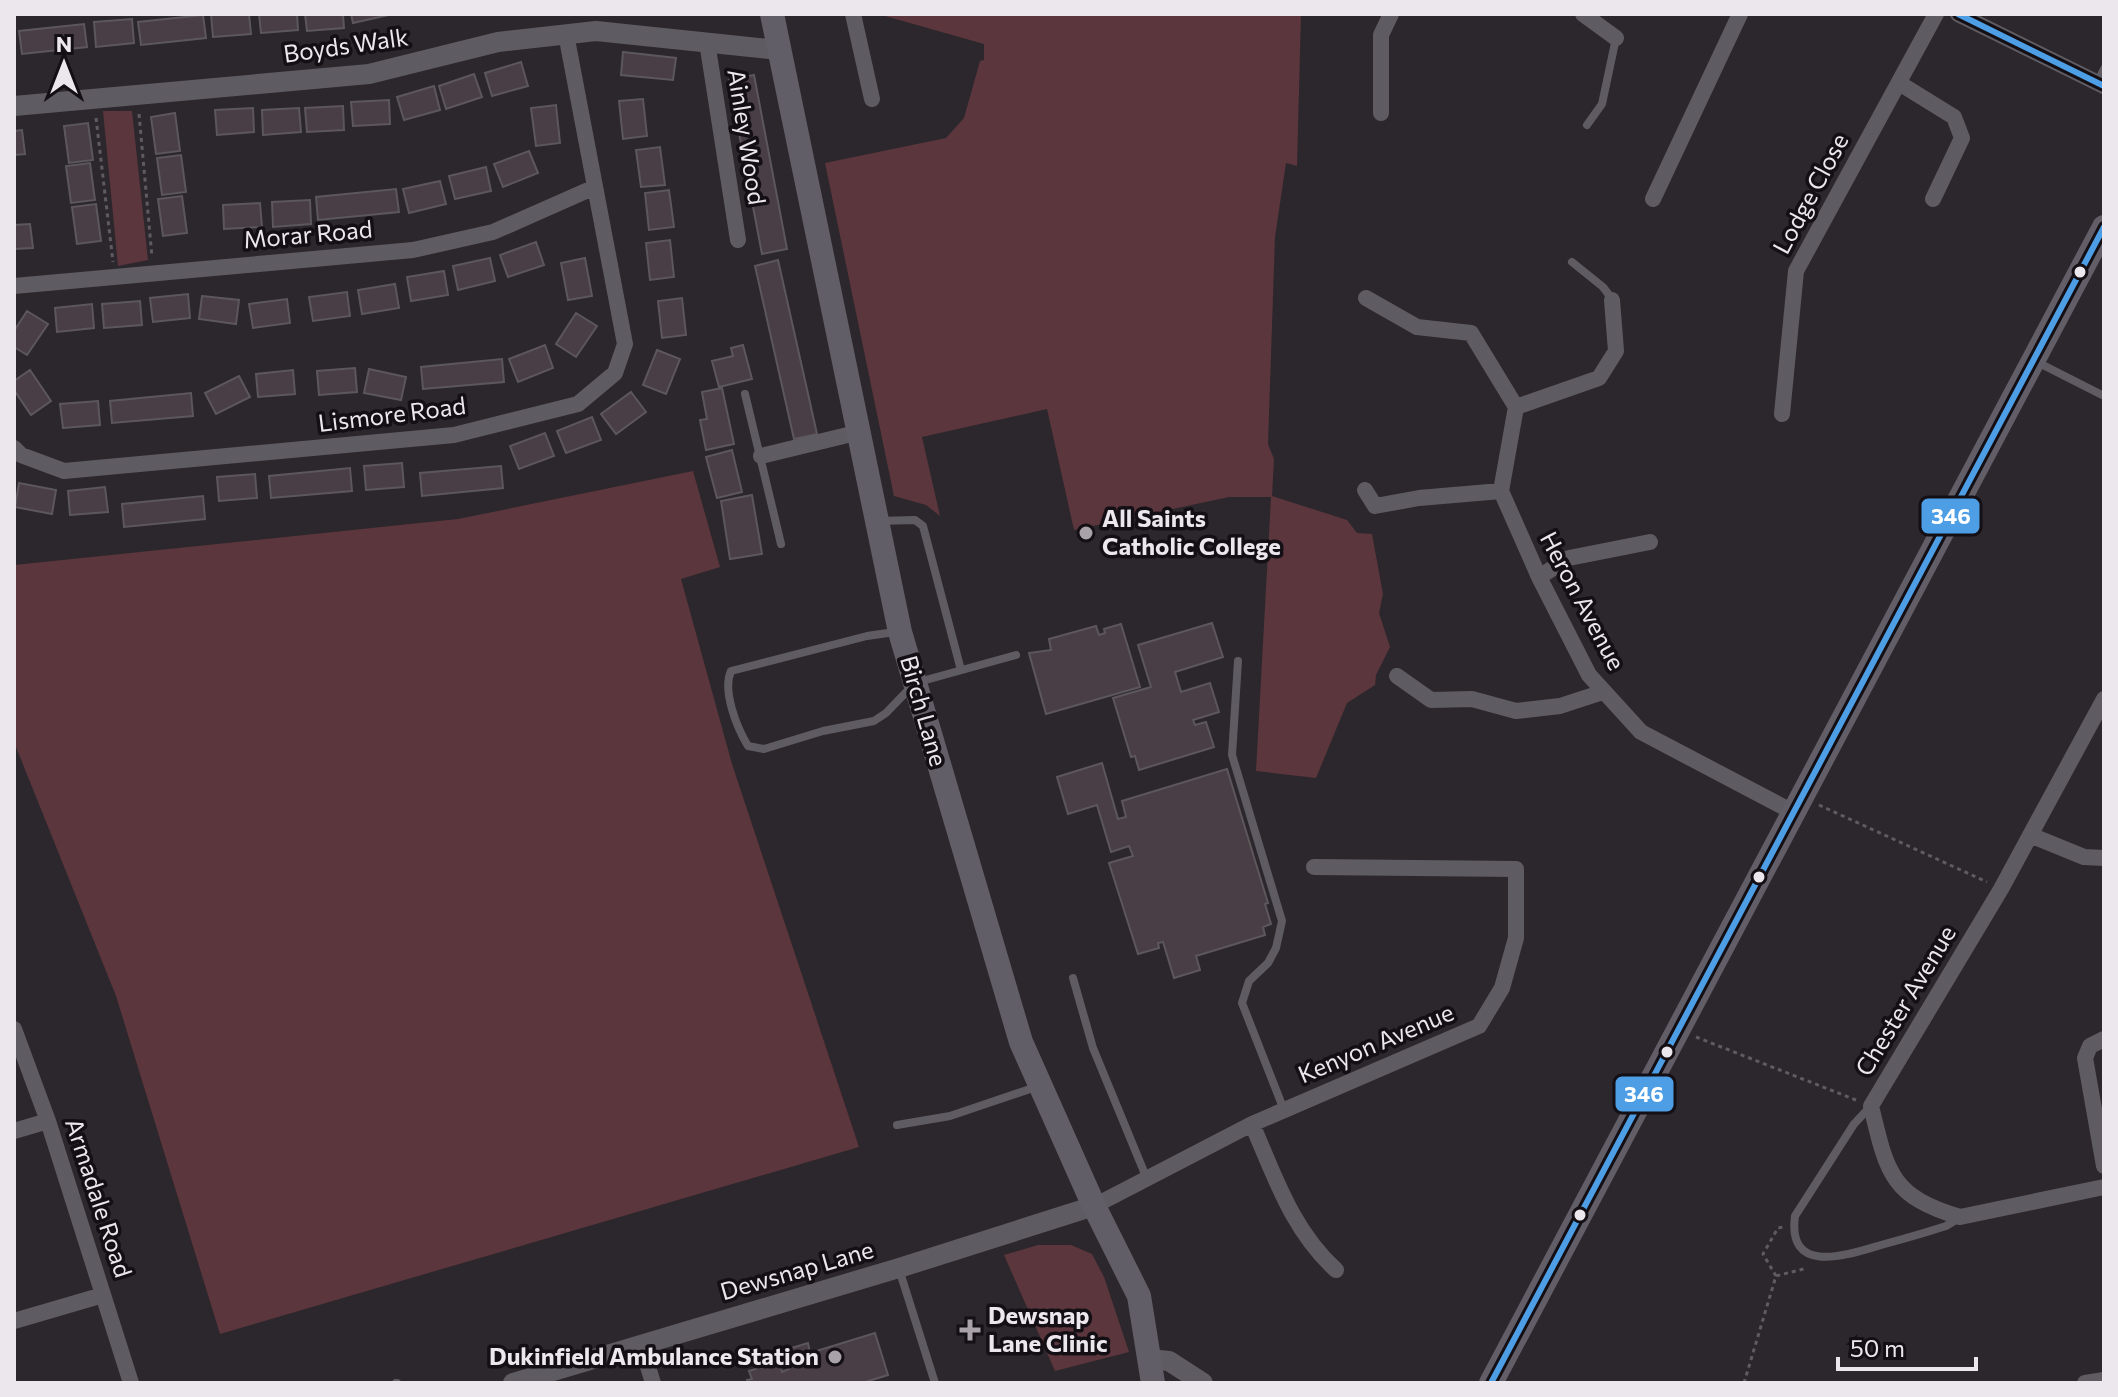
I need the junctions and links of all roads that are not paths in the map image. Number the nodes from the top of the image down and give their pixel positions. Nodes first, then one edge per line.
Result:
1 (772, 14) edge
2 (853, 14) edge
3 (1391, 14) edge
4 (1583, 14) edge
5 (1740, 14) edge
6 (1936, 14) edge
7 (1958, 14) edge
8 (566, 34) junction
9 (1616, 38) joint
10 (707, 42) junction
11 (779, 50) junction
12 (2102, 79) edge
13 (1899, 83) junction
14 (872, 99) dead end
15 (14, 106) edge
16 (1381, 113) dead end
17 (1587, 125) dead end
18 (595, 187) junction
19 (1653, 199) dead end
20 (1933, 199) dead end
21 (2104, 227) edge
22 (738, 240) dead end
23 (1572, 262) dead end
24 (14, 286) edge
25 (1366, 298) dead end
26 (1612, 300) joint
27 (2033, 360) junction
28 (745, 394) dead end
29 (2104, 396) edge
30 (1516, 407) junction
31 (1782, 414) dead end
32 (860, 432) junction
33 (14, 448) edge
34 (761, 456) junction
35 (1365, 490) dead end
36 (1501, 491) junction
37 (877, 521) junction
38 (1650, 542) dead end
39 (781, 544) dead end
40 (1539, 577) junction
41 (900, 632) junction
42 (1016, 655) dead end
43 (1238, 661) dead end
44 (961, 670) junction
45 (1397, 676) dead end
46 (915, 683) junction
47 (1603, 692) junction
48 (2104, 699) edge
49 (1797, 804) junction
50 (2030, 835) junction
51 (2104, 858) edge
52 (1314, 867) dead end
53 (1073, 978) dead end
54 (14, 1029) edge
55 (2104, 1039) edge
56 (1041, 1085) junction
57 (1871, 1106) junction
58 (1284, 1110) junction
59 (48, 1121) junction
60 (1252, 1124) junction
61 (897, 1125) dead end
62 (14, 1131) edge
63 (2104, 1166) edge
64 (1147, 1179) junction
65 (2104, 1187) edge
66 (1094, 1206) junction
67 (1960, 1217) junction
68 (899, 1268) junction
69 (1336, 1270) dead end
70 (103, 1295) junction
71 (14, 1321) edge
72 (641, 1344) junction
73 (1151, 1371) edge
74 (2104, 1380) edge
75 (131, 1383) edge
76 (513, 1383) edge
77 (653, 1383) edge
78 (935, 1383) edge
79 (1203, 1383) edge
80 (1491, 1383) edge
81 (2085, 1383) edge

1 - 11 main road, Birch Lane
2 - 14 street
3 - 16 street
4 - 9 street
5 - 19 street
6 - 13 street, Lodge Close
7 - 12 street
8 - 10 street, Boyds Walk
8 - 15 street, Boyds Walk
8 - 18 street, Lismore Road
9 - 17 lane
10 - 11 street, Boyds Walk
10 - 22 street, Ainley Wood
11 - 32 main road, Birch Lane
13 - 20 street
13 - 31 street, Lodge Close
18 - 24 street, Morar Road
18 - 33 street, Lismore Road
21 - 27 main road
23 - 26 lane
25 - 30 street
26 - 30 street
27 - 29 lane
27 - 49 main road
28 - 34 lane
30 - 36 street
32 - 34 street
32 - 37 main road, Birch Lane
34 - 39 lane
35 - 36 street
36 - 40 street, Heron Avenue
37 - 41 main road, Birch Lane
37 - 44 lane
38 - 40 street
40 - 47 street, Heron Avenue
41 - 46 main road, Birch Lane
41 - 46 lane
42 - 44 lane
43 - 58 lane
44 - 46 lane
45 - 47 street
46 - 56 main road, Birch Lane
47 - 49 street, Heron Avenue
48 - 50 street, Chester Avenue
49 - 80 main road
50 - 51 street
50 - 57 street, Chester Avenue
52 - 58 street, Kenyon Avenue
53 - 64 lane
54 - 59 street, Armadale Road
55 - 63 street
56 - 61 lane
56 - 66 main road, Birch Lane
57 - 67 street, Chester Avenue
57 - 67 lane
58 - 60 street, Kenyon Avenue
59 - 62 street
59 - 70 street, Armadale Road
60 - 64 street, Kenyon Avenue
60 - 69 street
64 - 66 street, Kenyon Avenue
65 - 67 street
66 - 68 street, Dewsnap Lane
66 - 73 main road, Birch Lane
68 - 72 street, Dewsnap Lane
68 - 78 lane
70 - 71 street
70 - 75 street, Armadale Road
72 - 76 street, Dewsnap Lane
72 - 77 street
73 - 79 street
74 - 81 street

